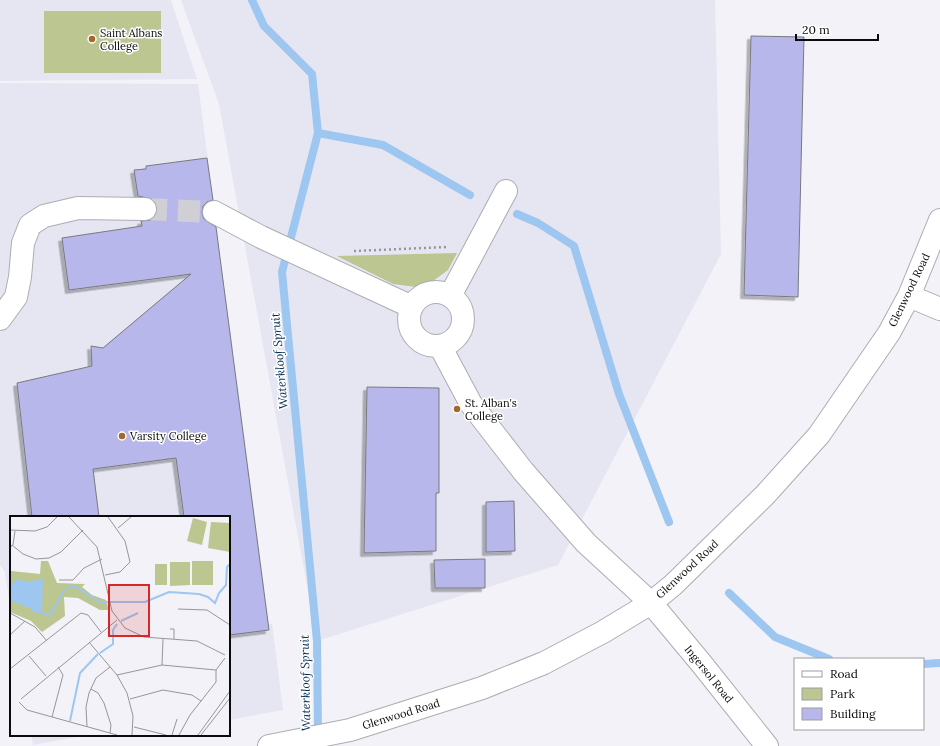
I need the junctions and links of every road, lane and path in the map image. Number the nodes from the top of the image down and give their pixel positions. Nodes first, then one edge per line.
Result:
1 (506, 191) dead end
2 (145, 209) tunnel mouth
3 (214, 212) tunnel mouth
4 (940, 220) edge
5 (352, 252) dead end
6 (473, 252) junction
7 (450, 296) junction
8 (909, 296) junction
9 (412, 307) junction
10 (940, 309) edge
11 (0, 319) edge
12 (440, 346) junction
13 (651, 603) junction
14 (269, 746) edge
15 (767, 746) edge

1 - 6 street
2 - 11 street
3 - 9 street
4 - 8 street, Glenwood Road
5 - 6 path
6 - 7 street
7 - 9 street
7 - 12 street
8 - 10 street
8 - 13 street, Glenwood Road
9 - 12 street
12 - 13 street, Ingersol Road
13 - 14 street, Glenwood Road
13 - 15 street, Ingersol Road

